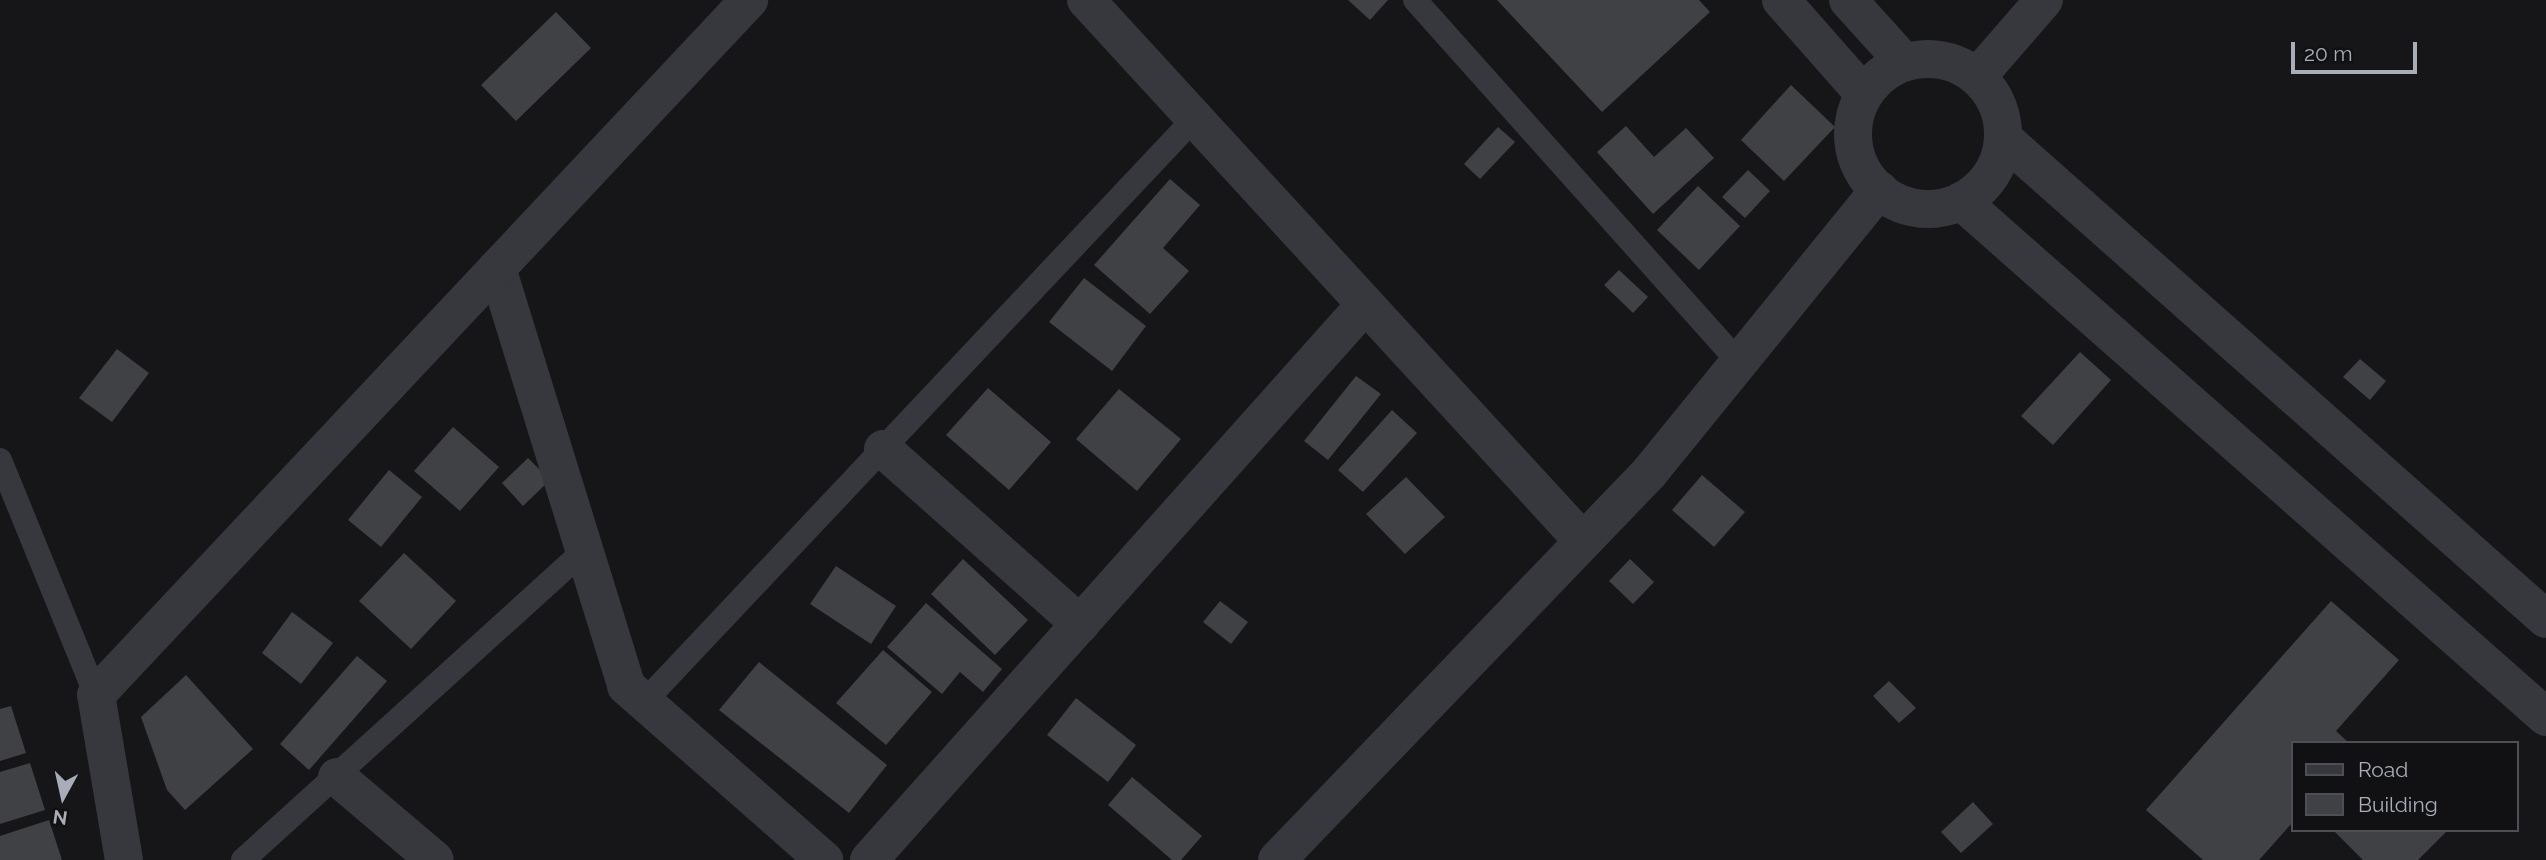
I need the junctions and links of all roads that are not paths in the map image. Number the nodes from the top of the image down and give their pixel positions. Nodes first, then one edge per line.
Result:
1 (749, 0) edge
2 (1086, 0) edge
3 (1415, 0) edge
4 (1780, 0) edge
5 (1848, 0) edge
6 (2045, 0) edge
7 (1904, 62) junction
8 (1977, 76) junction
9 (1864, 94) junction
10 (1195, 119) junction
11 (2003, 138) junction
12 (1879, 190) junction
13 (1961, 201) junction
14 (497, 268) junction
15 (1364, 306) junction
16 (1739, 363) junction
17 (883, 449) junction
18 (0, 460) edge
19 (1583, 541) junction
20 (584, 551) junction
21 (2546, 619) edge
22 (1080, 624) junction
23 (96, 695) junction
24 (644, 702) junction
25 (2546, 717) edge
26 (337, 777) junction
27 (124, 860) edge
28 (243, 860) edge
29 (435, 860) edge
30 (824, 860) edge
31 (869, 860) edge
32 (1277, 860) edge

1 - 14 street
2 - 10 street
3 - 16 lane
4 - 9 street
5 - 7 street
6 - 8 street
7 - 8 street
7 - 9 street
8 - 11 street
9 - 12 street
10 - 15 street
10 - 17 lane
11 - 13 street
11 - 21 street
12 - 13 street
12 - 16 street
13 - 25 street
14 - 20 street
14 - 23 street
15 - 19 street
15 - 22 street
16 - 19 street
17 - 22 street
17 - 24 lane
18 - 23 lane
19 - 32 street
20 - 24 street
20 - 26 lane
22 - 31 street
23 - 27 street
24 - 30 street
26 - 28 lane
26 - 29 street

